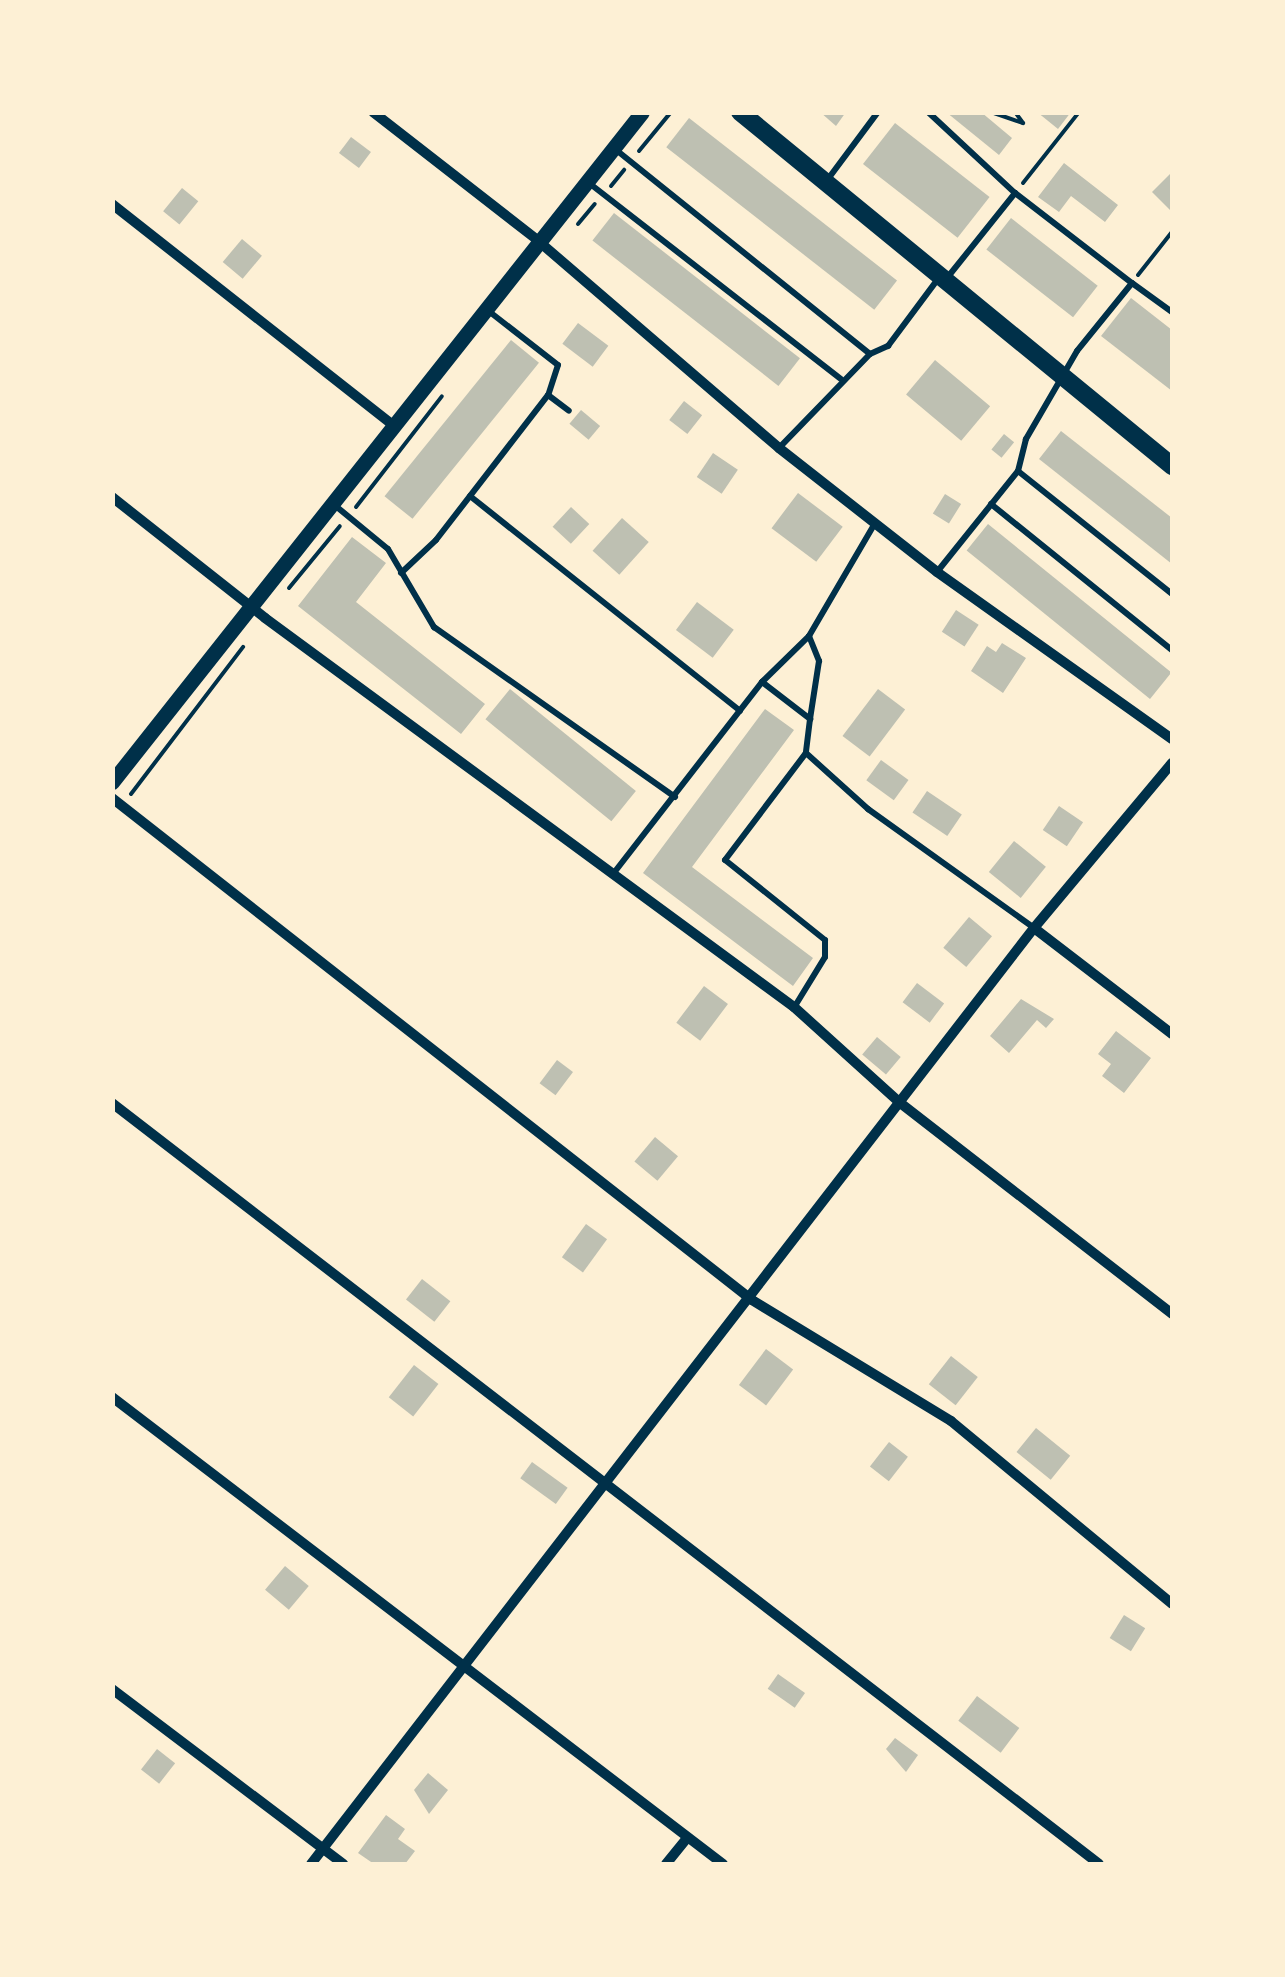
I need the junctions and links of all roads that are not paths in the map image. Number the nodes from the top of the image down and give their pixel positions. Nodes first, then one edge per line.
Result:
1 (373, 112) edge
2 (642, 112) edge
3 (740, 112) edge
4 (878, 112) edge
5 (928, 112) edge
6 (614, 148) junction
7 (586, 181) junction
8 (824, 184) junction
9 (1015, 192) junction
10 (112, 204) edge
11 (536, 239) junction
12 (942, 279) junction
13 (1132, 283) junction
14 (483, 307) junction
15 (1172, 312) edge
16 (870, 354) junction
17 (841, 379) junction
18 (1066, 379) junction
19 (548, 395) junction
20 (568, 410) dead end
21 (390, 423) junction
22 (779, 448) junction
23 (1172, 466) edge
24 (1018, 470) junction
25 (112, 496) edge
26 (470, 496) junction
27 (330, 502) junction
28 (991, 504) junction
29 (875, 524) junction
30 (402, 572) junction
31 (937, 572) junction
32 (1172, 594) edge
33 (250, 607) junction
34 (809, 636) junction
35 (1172, 650) edge
36 (762, 682) junction
37 (740, 711) junction
38 (810, 719) junction
39 (1172, 739) edge
40 (806, 753) junction
41 (1172, 763) edge
42 (112, 782) edge
43 (675, 797) junction
44 (117, 802) edge
45 (612, 874) junction
46 (1034, 928) junction
47 (794, 1008) junction
48 (1172, 1034) edge
49 (898, 1102) junction
50 (112, 1103) edge
51 (752, 1300) junction
52 (1172, 1314) edge
53 (112, 1397) edge
54 (610, 1484) junction
55 (1172, 1604) edge
56 (469, 1667) junction
57 (112, 1689) edge
58 (687, 1838) junction
59 (324, 1849) junction
60 (311, 1864) edge
61 (343, 1864) edge
62 (666, 1864) edge
63 (724, 1864) edge
64 (1099, 1864) edge

1 - 11 street
2 - 6 street
3 - 8 main road
4 - 8 lane
5 - 9 lane
6 - 7 street
6 - 16 lane
7 - 11 street
7 - 17 lane
8 - 12 main road
9 - 12 lane
9 - 13 lane
10 - 21 street
11 - 14 street
11 - 22 street
12 - 16 lane
12 - 18 main road
13 - 15 lane
13 - 18 lane
14 - 19 lane
14 - 21 street
16 - 17 lane
17 - 22 lane
18 - 23 main road
18 - 24 lane
19 - 20 lane
19 - 26 lane
21 - 27 street
22 - 29 street
24 - 28 lane
24 - 32 lane
25 - 33 street
26 - 30 lane
26 - 37 lane
27 - 30 lane
27 - 33 street
28 - 31 lane
28 - 35 lane
29 - 31 street
29 - 34 lane
30 - 43 lane
31 - 39 street
33 - 42 street
33 - 45 street
34 - 36 lane
34 - 38 lane
36 - 37 lane
36 - 38 lane
37 - 43 lane
38 - 40 lane
40 - 46 lane
40 - 47 lane
41 - 46 street
43 - 45 lane
44 - 51 street
45 - 47 street
46 - 48 street
46 - 49 street
47 - 49 street
49 - 51 street
49 - 52 street
50 - 54 street
51 - 54 street
51 - 55 street
53 - 56 street
54 - 56 street
54 - 64 street
56 - 58 street
56 - 59 street
57 - 59 street
58 - 62 street
58 - 63 street
59 - 60 street
59 - 61 street

